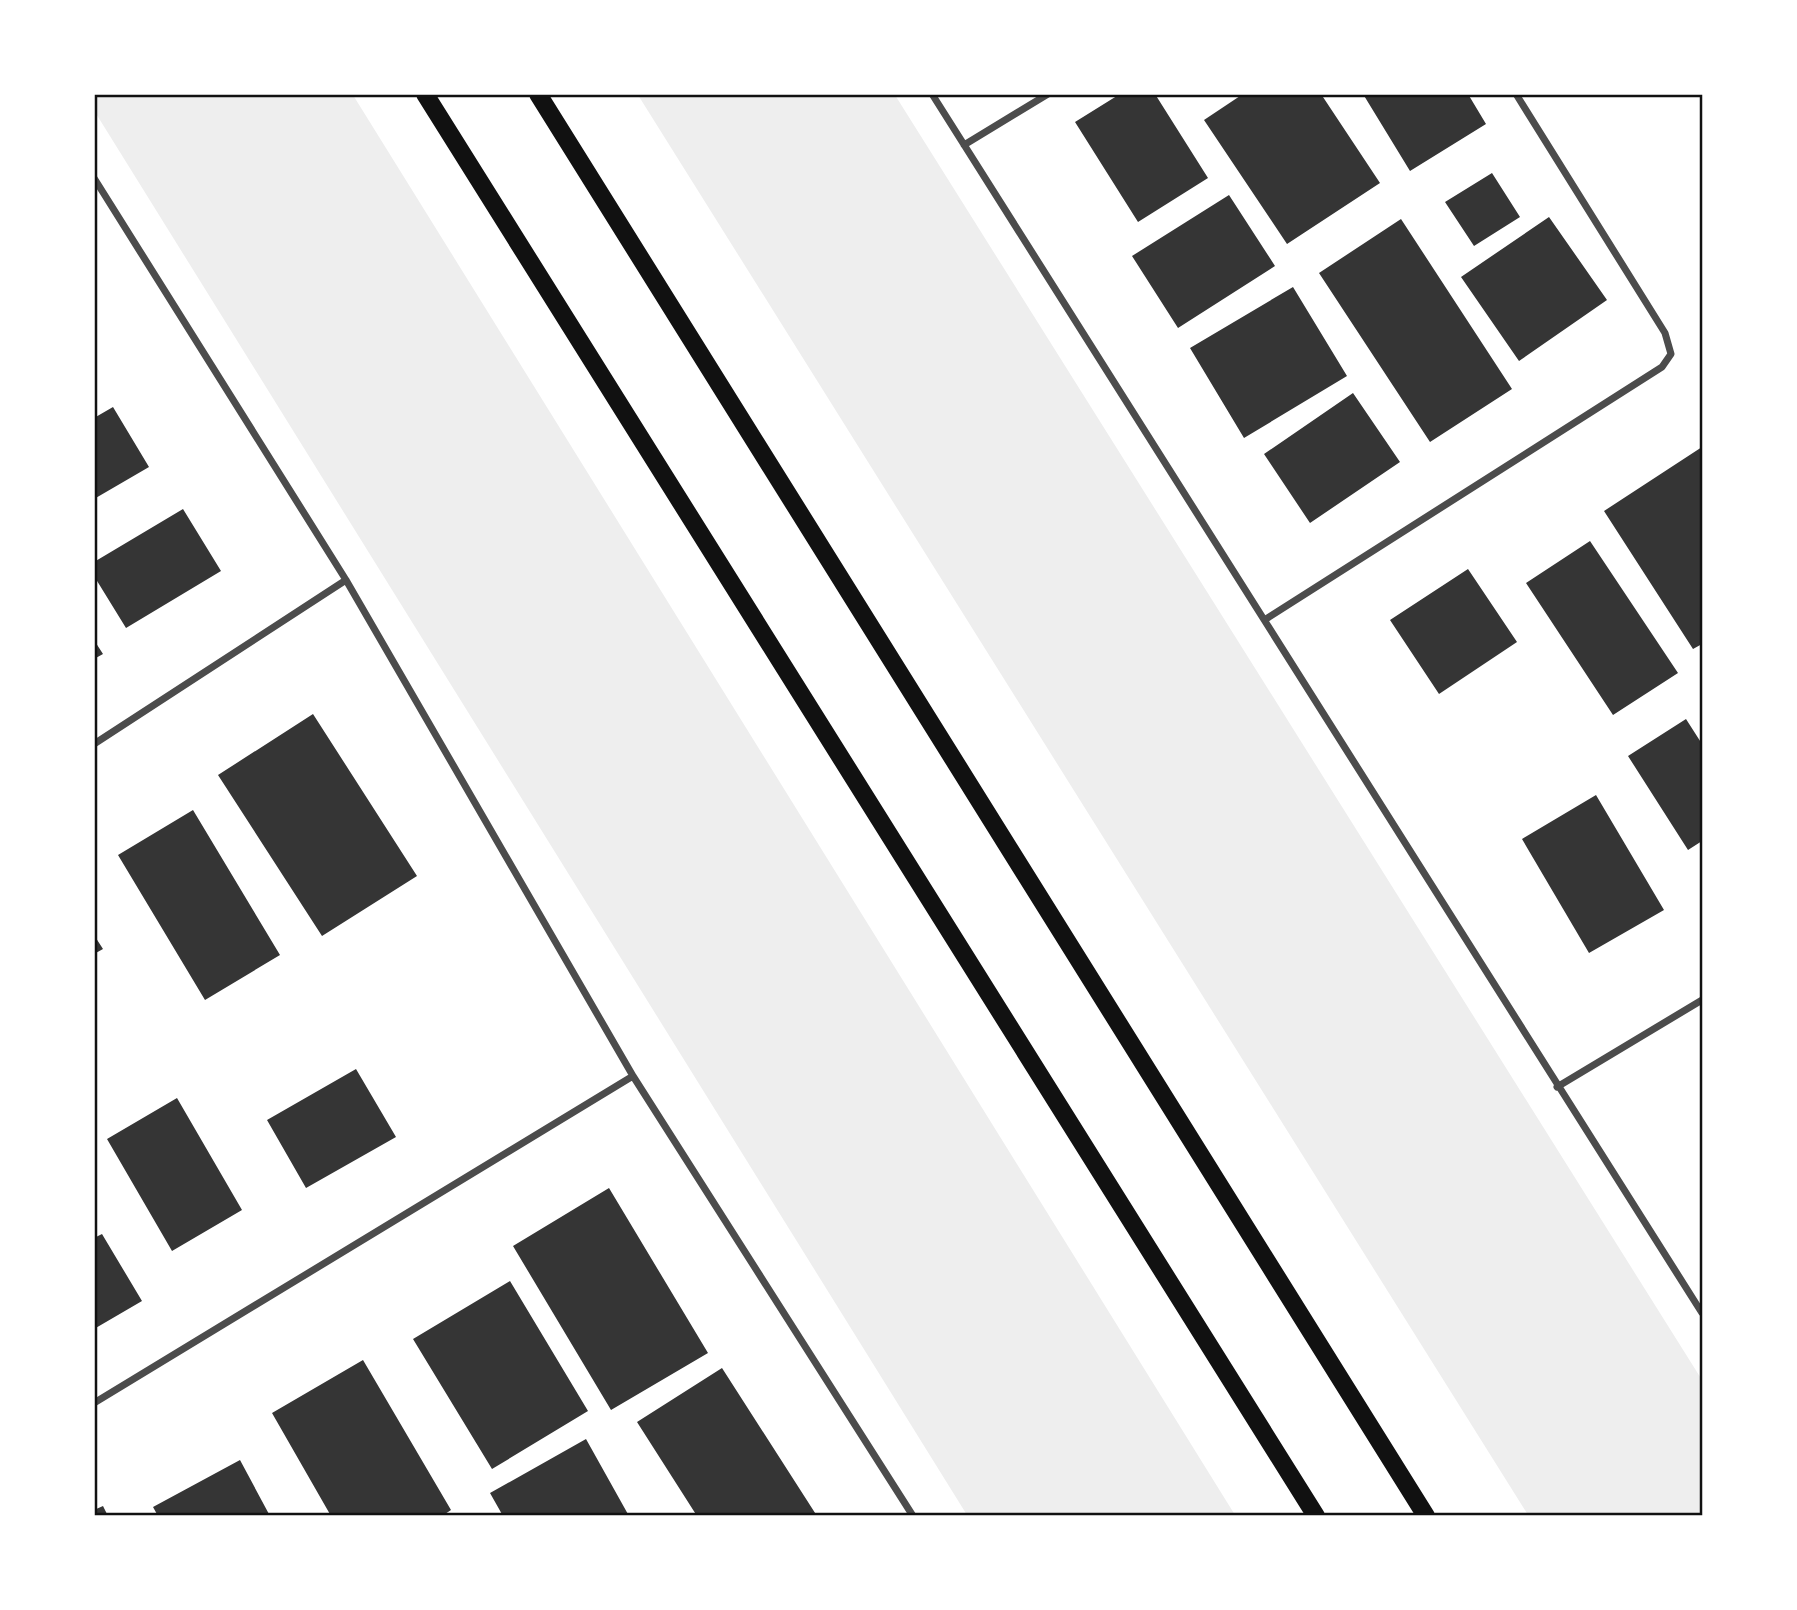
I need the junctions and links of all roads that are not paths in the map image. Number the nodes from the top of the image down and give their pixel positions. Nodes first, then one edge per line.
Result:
1 (425, 94) edge
2 (538, 94) edge
3 (933, 94) edge
4 (1048, 94) edge
5 (1516, 94) edge
6 (964, 145) junction
7 (94, 178) edge
8 (346, 580) junction
9 (1266, 619) junction
10 (94, 744) edge
11 (1703, 1000) edge
12 (633, 1076) junction
13 (1557, 1087) junction
14 (1703, 1312) edge
15 (94, 1403) edge
16 (913, 1516) edge
17 (1316, 1516) edge
18 (1426, 1516) edge

1 - 17 main road
2 - 18 main road
3 - 6 street
4 - 6 street
5 - 9 street
6 - 9 street
7 - 8 street
8 - 10 street
8 - 12 street
9 - 13 street
11 - 13 street
12 - 15 street
12 - 16 street
13 - 14 street

